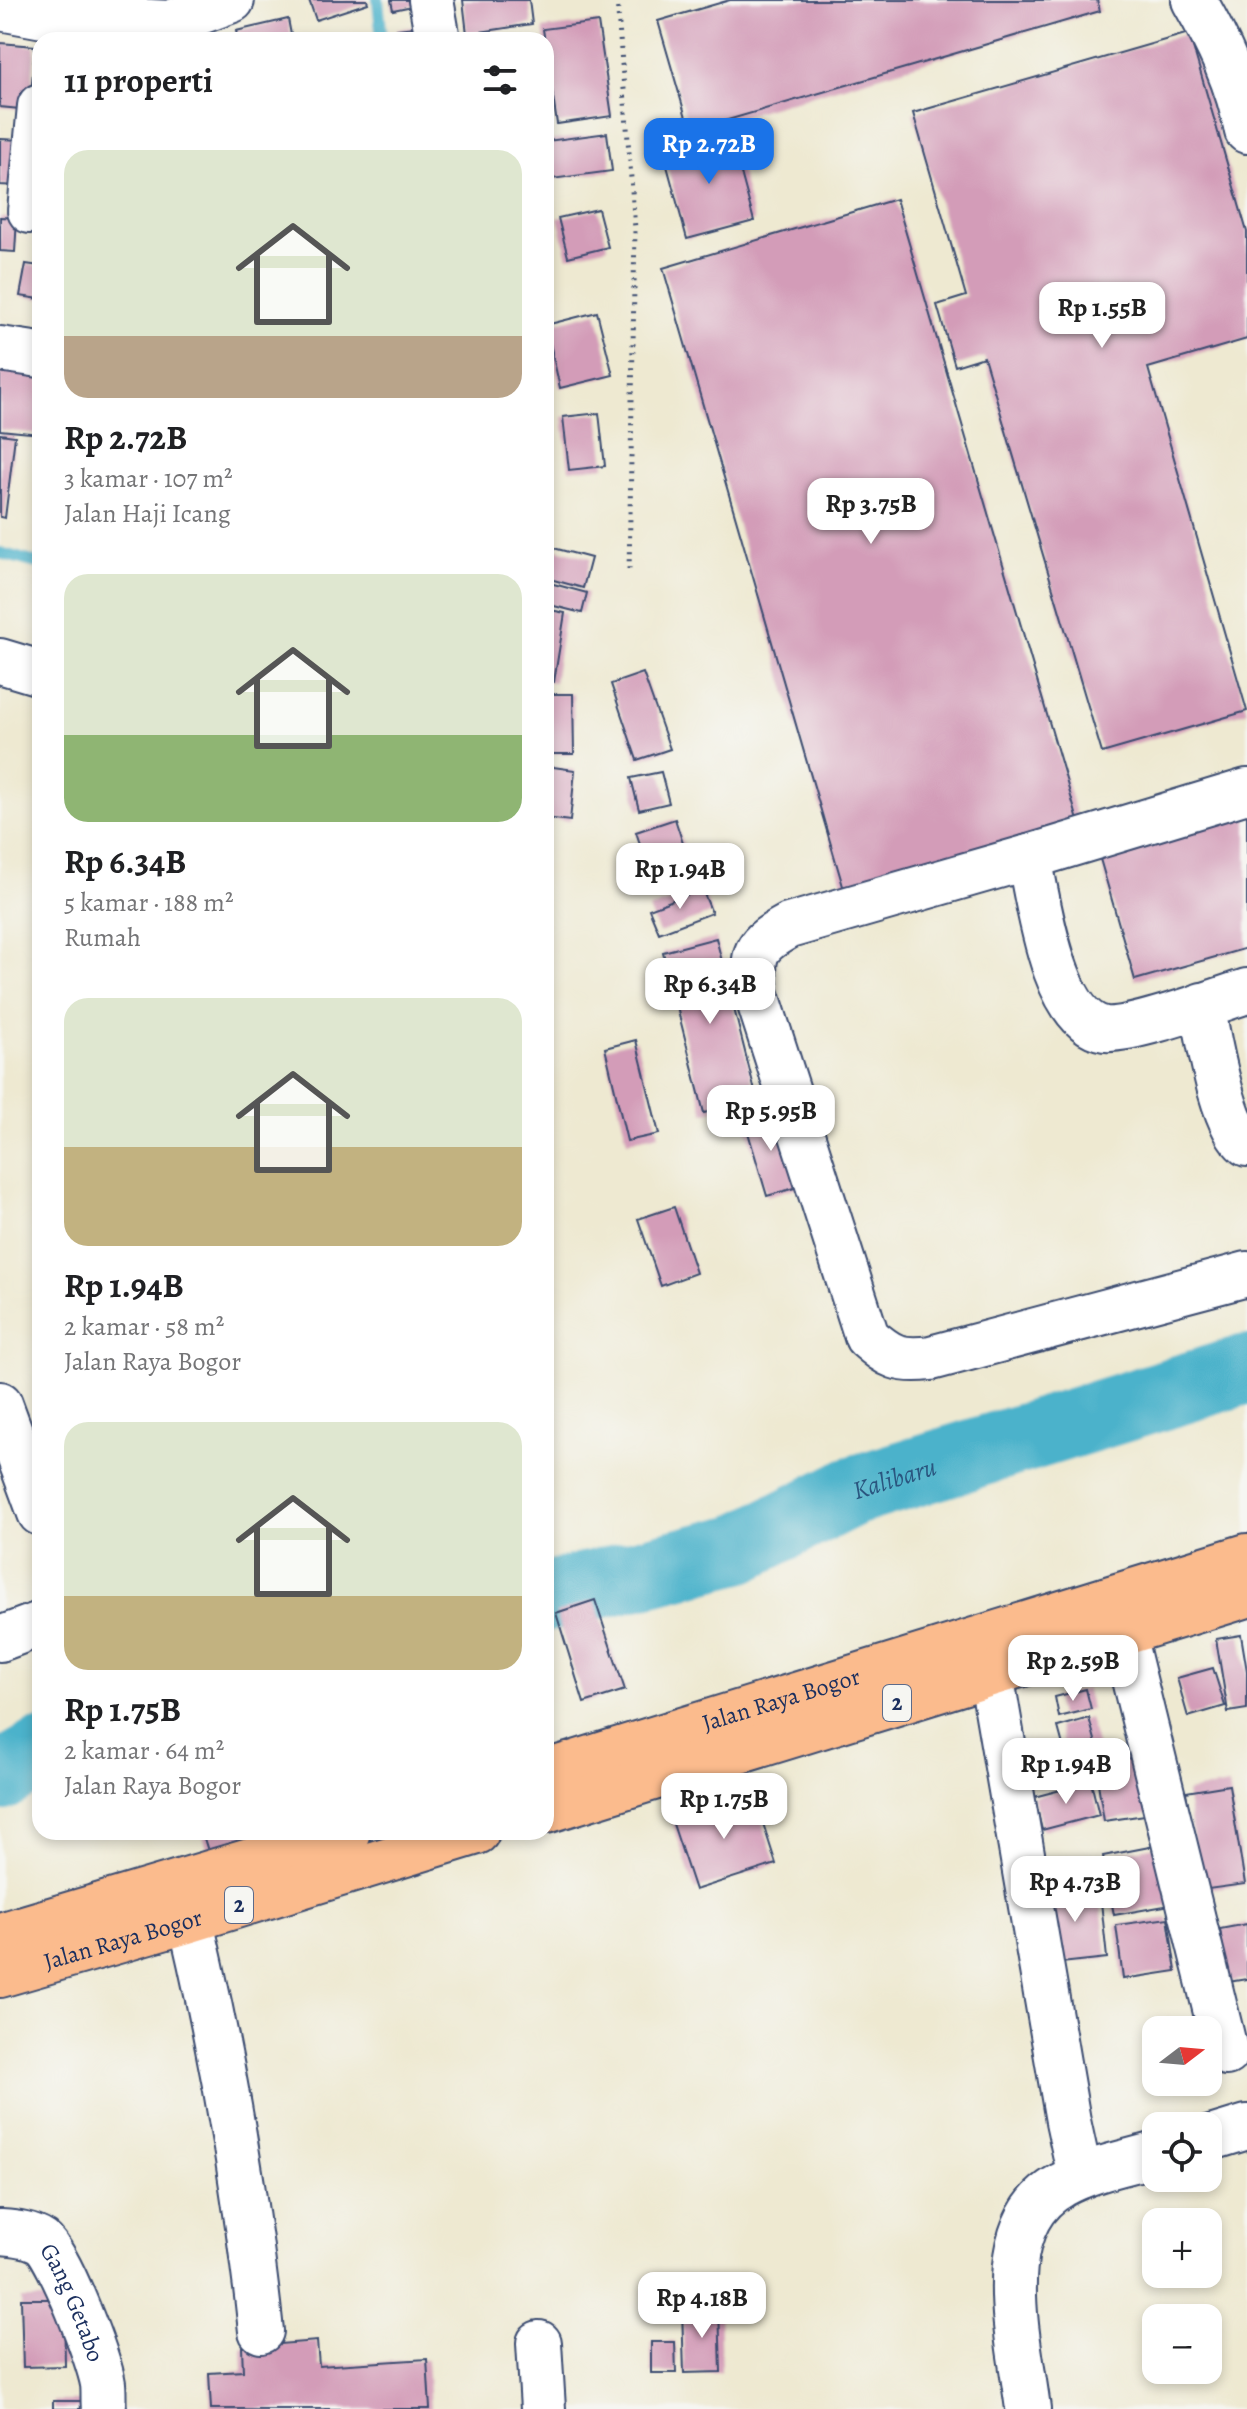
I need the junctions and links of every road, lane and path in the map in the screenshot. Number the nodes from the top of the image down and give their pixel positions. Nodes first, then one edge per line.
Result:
1 (232, 0) edge
2 (431, 0) edge
3 (617, 0) edge
4 (1194, 0) edge
5 (0, 8) edge
6 (48, 29) edge
7 (167, 31) edge
8 (437, 32) edge
9 (1247, 131) edge
10 (32, 155) edge
11 (23, 211) edge
12 (0, 349) edge
13 (32, 354) edge
14 (629, 572) dead end
15 (0, 661) edge
16 (32, 671) edge
17 (1247, 791) edge
18 (1029, 857) junction
19 (1247, 991) edge
20 (1202, 1005) junction
21 (1247, 1144) edge
22 (1247, 1274) edge
23 (0, 1404) edge
24 (32, 1491) edge
25 (1247, 1556) edge
26 (1247, 1595) edge
27 (1118, 1616) junction
28 (32, 1627) edge
29 (0, 1639) edge
30 (988, 1655) junction
31 (554, 1769) edge
32 (554, 1808) edge
33 (329, 1840) edge
34 (444, 1840) edge
35 (186, 1902) junction
36 (0, 1935) edge
37 (0, 1975) edge
38 (1226, 2053) dead end
39 (1247, 2127) edge
40 (1222, 2135) edge
41 (1142, 2158) edge
42 (1080, 2176) junction
43 (0, 2232) edge
44 (261, 2331) dead end
45 (539, 2343) dead end
46 (104, 2409) edge
47 (543, 2409) edge
48 (1028, 2409) edge

1 - 7 street
2 - 8 street
3 - 14 path
4 - 9 street
5 - 6 street
6 - 7 street
10 - 11 street
12 - 13 street
15 - 16 street
17 - 18 street
18 - 20 street
18 - 22 street
19 - 20 street
20 - 21 street
23 - 24 street
25 - 27 highway, Jalan Raya Bogor / 2
26 - 27 highway, Jalan Raya Bogor / 2
27 - 30 highway, Jalan Raya Bogor / 2
27 - 38 street
28 - 29 street
30 - 31 highway, Jalan Raya Bogor / 2
30 - 32 highway, Jalan Raya Bogor / 2
30 - 42 street
33 - 35 highway, Jalan Raya Bogor / 2
34 - 35 highway, Jalan Raya Bogor / 2
35 - 36 highway, Jalan Raya Bogor / 2
35 - 37 highway, Jalan Raya Bogor / 2
35 - 44 street
39 - 40 street
41 - 42 street
42 - 48 street
43 - 46 street, Gang Getabo
45 - 47 street

